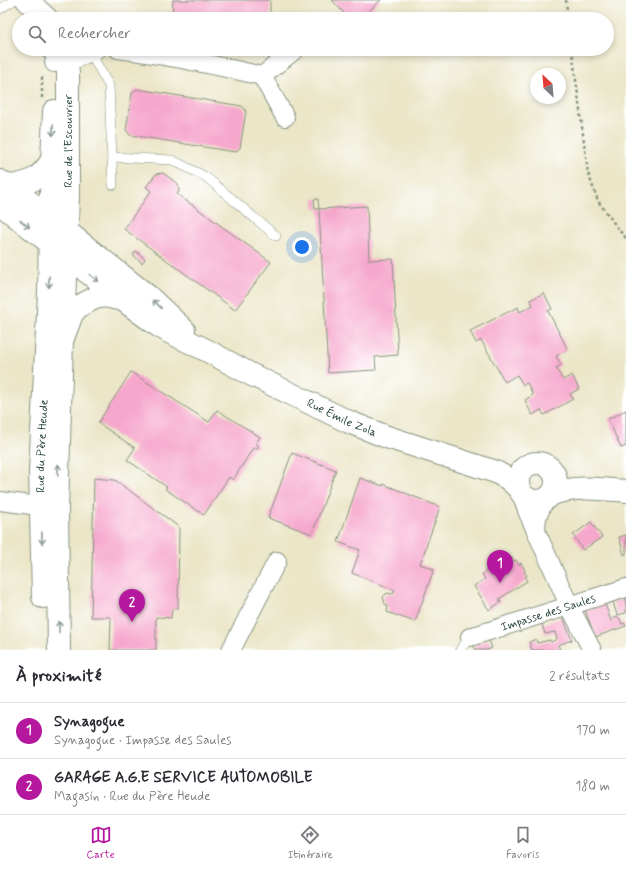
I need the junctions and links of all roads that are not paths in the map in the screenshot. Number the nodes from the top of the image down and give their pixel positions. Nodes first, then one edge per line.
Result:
1 (14, 0) edge
2 (17, 0) edge
3 (27, 0) edge
4 (0, 9) edge
5 (26, 12) edge
6 (40, 12) edge
7 (56, 56) edge
8 (57, 56) edge
9 (66, 56) edge
10 (81, 56) edge
11 (95, 56) edge
12 (162, 56) edge
13 (287, 56) edge
14 (262, 76) junction
15 (285, 117) dead end
16 (112, 157) junction
17 (52, 160) junction
18 (113, 185) dead end
19 (3, 190) edge
20 (276, 236) dead end
21 (62, 241) junction
22 (123, 300) junction
23 (62, 341) junction
24 (206, 350) junction
25 (530, 464) junction
26 (484, 467) junction
27 (553, 471) junction
28 (600, 488) junction
29 (520, 491) junction
30 (626, 491) edge
31 (549, 497) junction
32 (0, 501) edge
33 (50, 508) junction
34 (536, 528) junction
35 (277, 562) dead end
36 (626, 588) edge
37 (569, 605) junction
38 (465, 644) edge
39 (44, 650) edge
40 (59, 650) edge
41 (231, 650) edge
42 (592, 650) edge

1 - 4 lane
2 - 5 main road
3 - 6 main road
7 -> 17 main road, Rue de l'Escouvrier
8 - 21 main road, Rue de l'Escouvrier
9 - 10 street
11 - 16 lane
12 - 14 street
13 - 14 street
14 - 15 street
16 - 18 lane
16 - 20 lane
17 - 19 main road
17 - 21 main road
19 - 21 main road
21 -> 22 main road, Rue Émile Zola
21 - 23 main road, Rue du Père Heude
24 -> 21 main road, Rue Émile Zola
21 -> 33 main road, Rue du Père Heude
22 - 23 main road
22 - 24 main road, Rue Émile Zola
33 -> 23 main road, Rue du Père Heude
24 - 26 main road, Rue Émile Zola
25 - 26 main road, Rue Émile Zola
25 - 27 main road
25 - 29 main road
26 - 29 main road, Rue Émile Zola
27 - 28 main road
27 - 31 main road
28 - 30 main road
28 - 31 main road
29 - 31 main road
29 - 34 street
31 - 34 street
32 - 33 street
33 -> 39 main road, Rue du Père Heude
40 -> 33 main road, Rue du Père Heude
34 - 37 street
35 - 41 street
36 - 37 street, Impasse des Saules
37 - 38 street, Impasse des Saules
37 - 42 street

